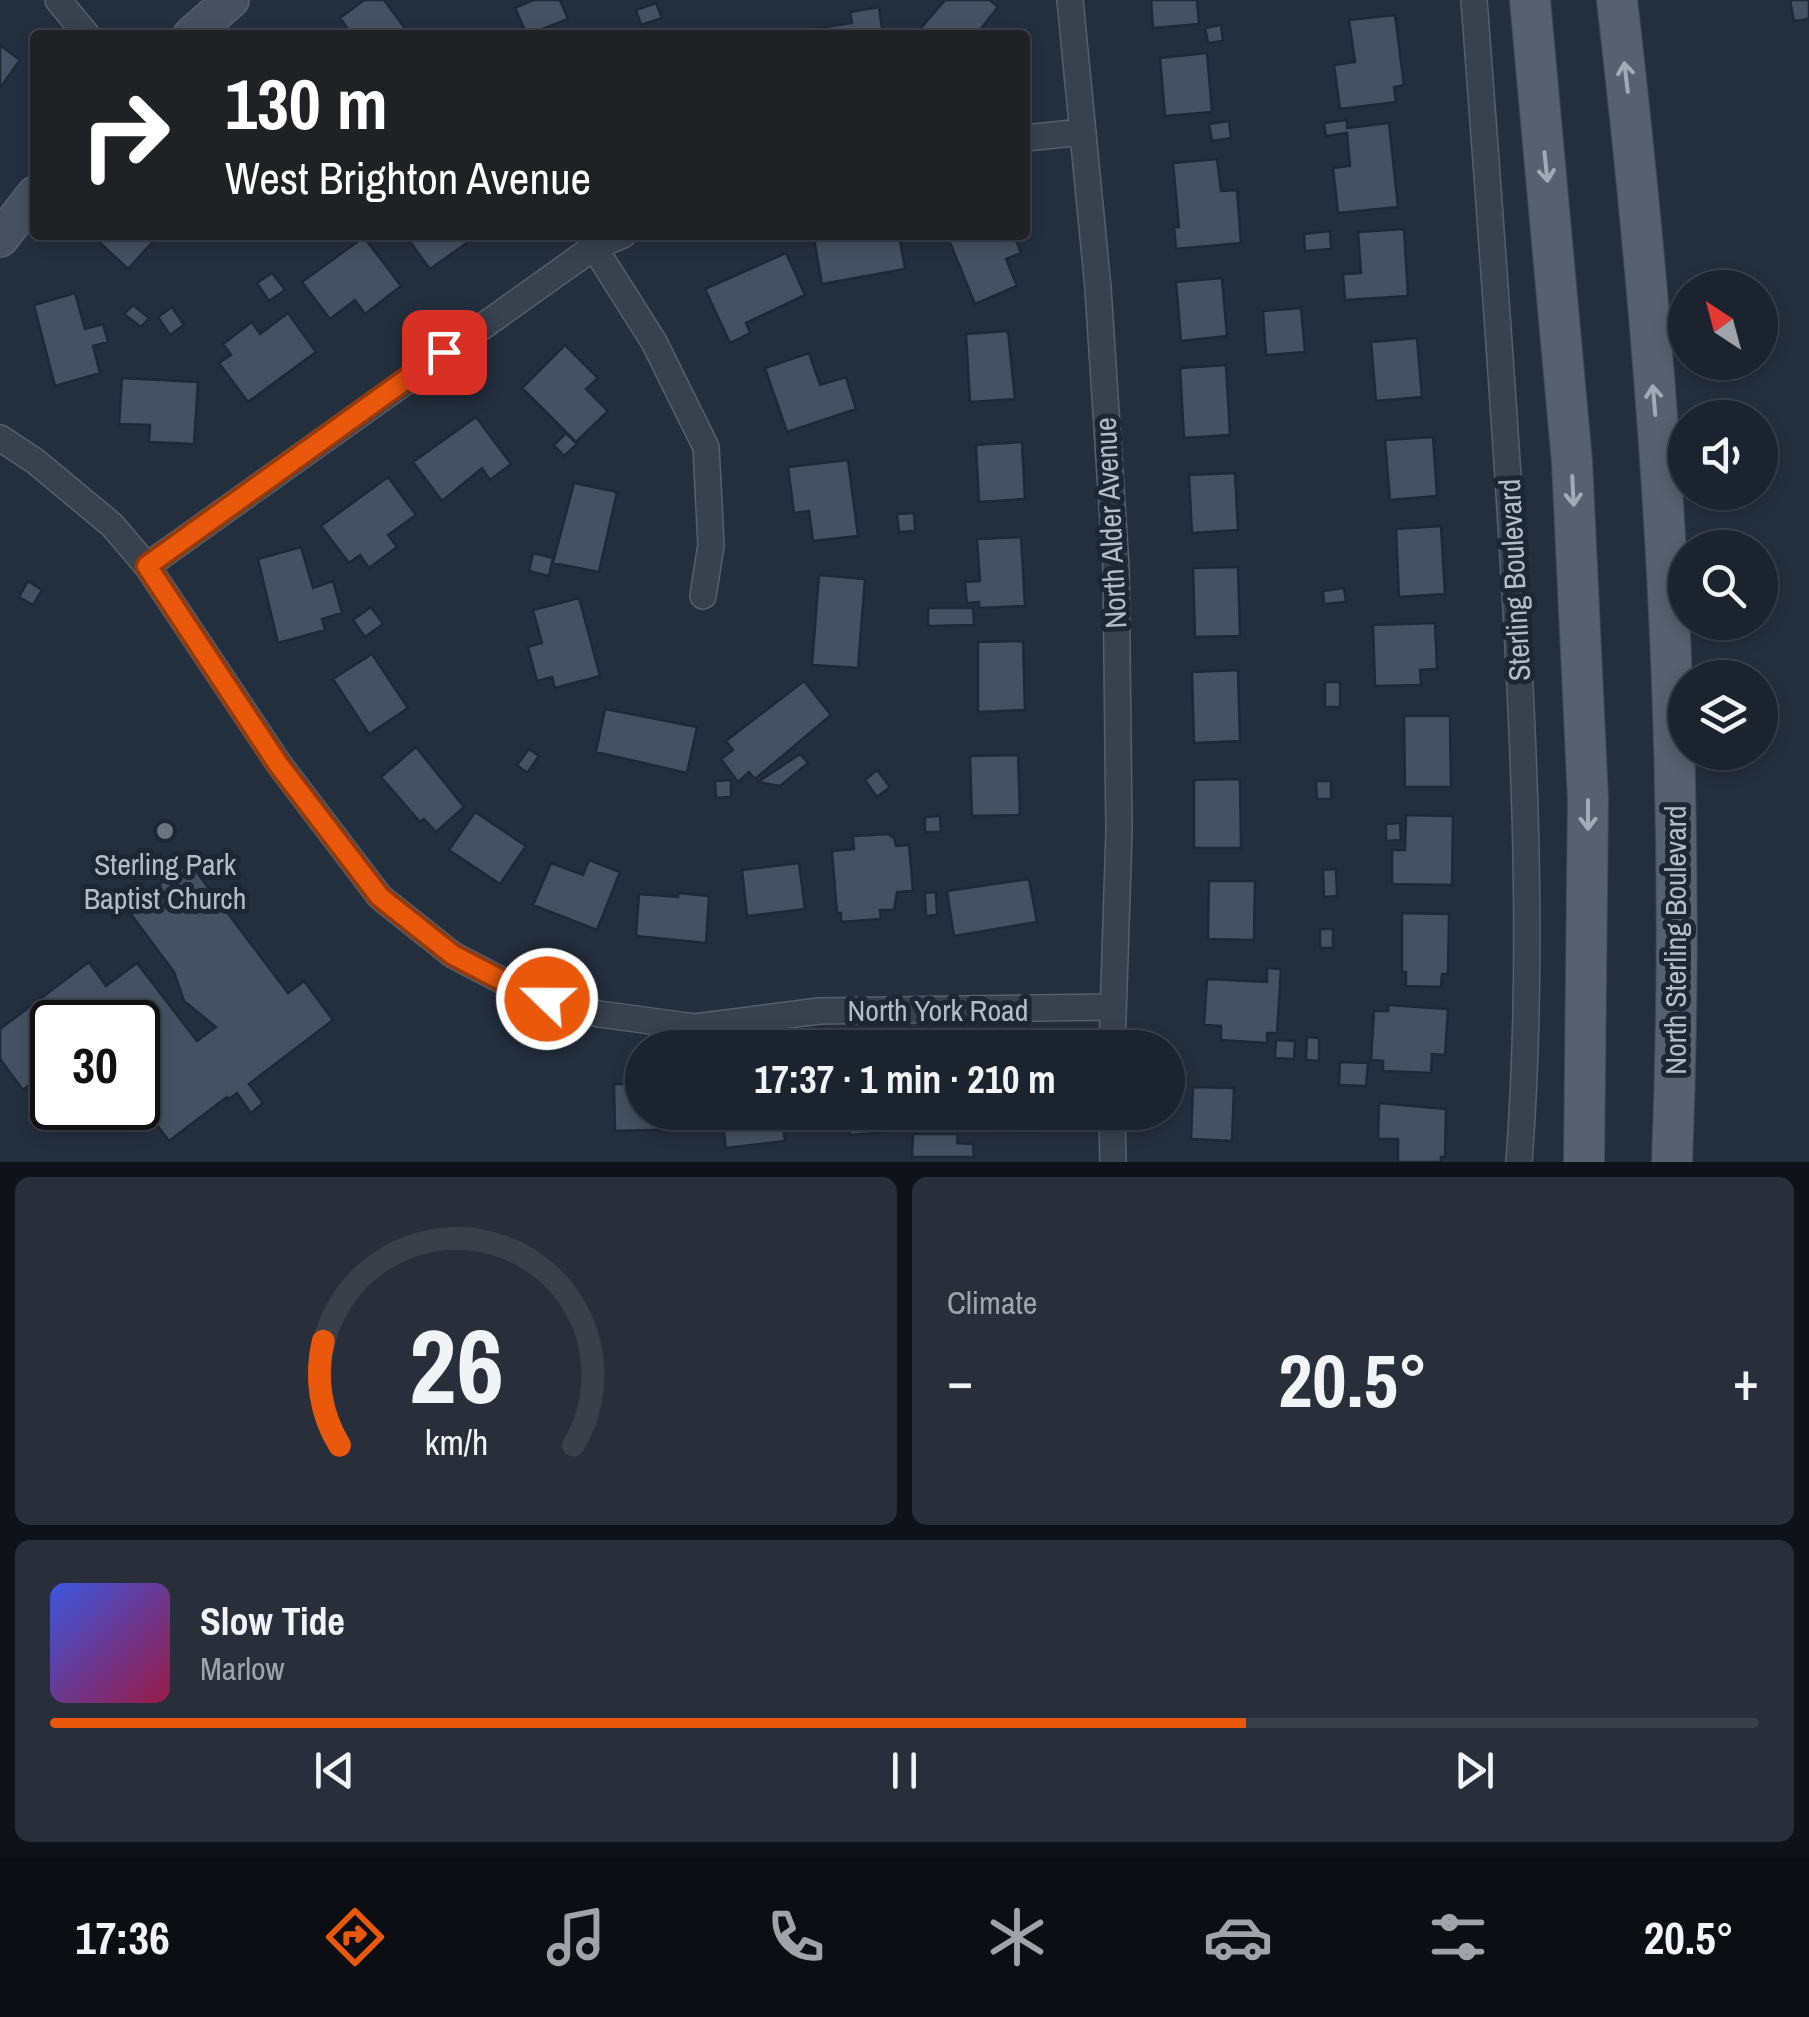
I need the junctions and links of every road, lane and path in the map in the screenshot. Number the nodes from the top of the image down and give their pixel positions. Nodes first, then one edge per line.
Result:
1 (58, 0) edge
2 (231, 0) edge
3 (1070, 0) edge
4 (1474, 0) edge
5 (1530, 0) edge
6 (1617, 0) edge
7 (83, 30) edge
8 (196, 30) edge
9 (1084, 132) junction
10 (1030, 137) edge
11 (30, 200) edge
12 (0, 238) edge
13 (611, 240) edge
14 (594, 247) junction
15 (0, 438) edge
16 (147, 566) junction
17 (703, 596) dead end
18 (1112, 1008) junction
19 (1112, 1030) edge
20 (1112, 1130) edge
21 (1113, 1162) edge
22 (1519, 1162) edge
23 (1584, 1162) edge
24 (1672, 1162) edge

1 - 7 street
2 - 8 main road
3 - 9 street, North Alder Avenue
4 - 22 street, Sterling Boulevard
5 -> 23 main road
24 -> 6 main road, North Sterling Boulevard
9 - 10 street
9 - 18 street, North Alder Avenue
11 - 12 main road
13 - 14 street
14 - 16 street
14 - 17 street
15 - 16 street, North York Road
16 - 18 street, North York Road
18 - 19 street, North Alder Avenue
20 - 21 street

